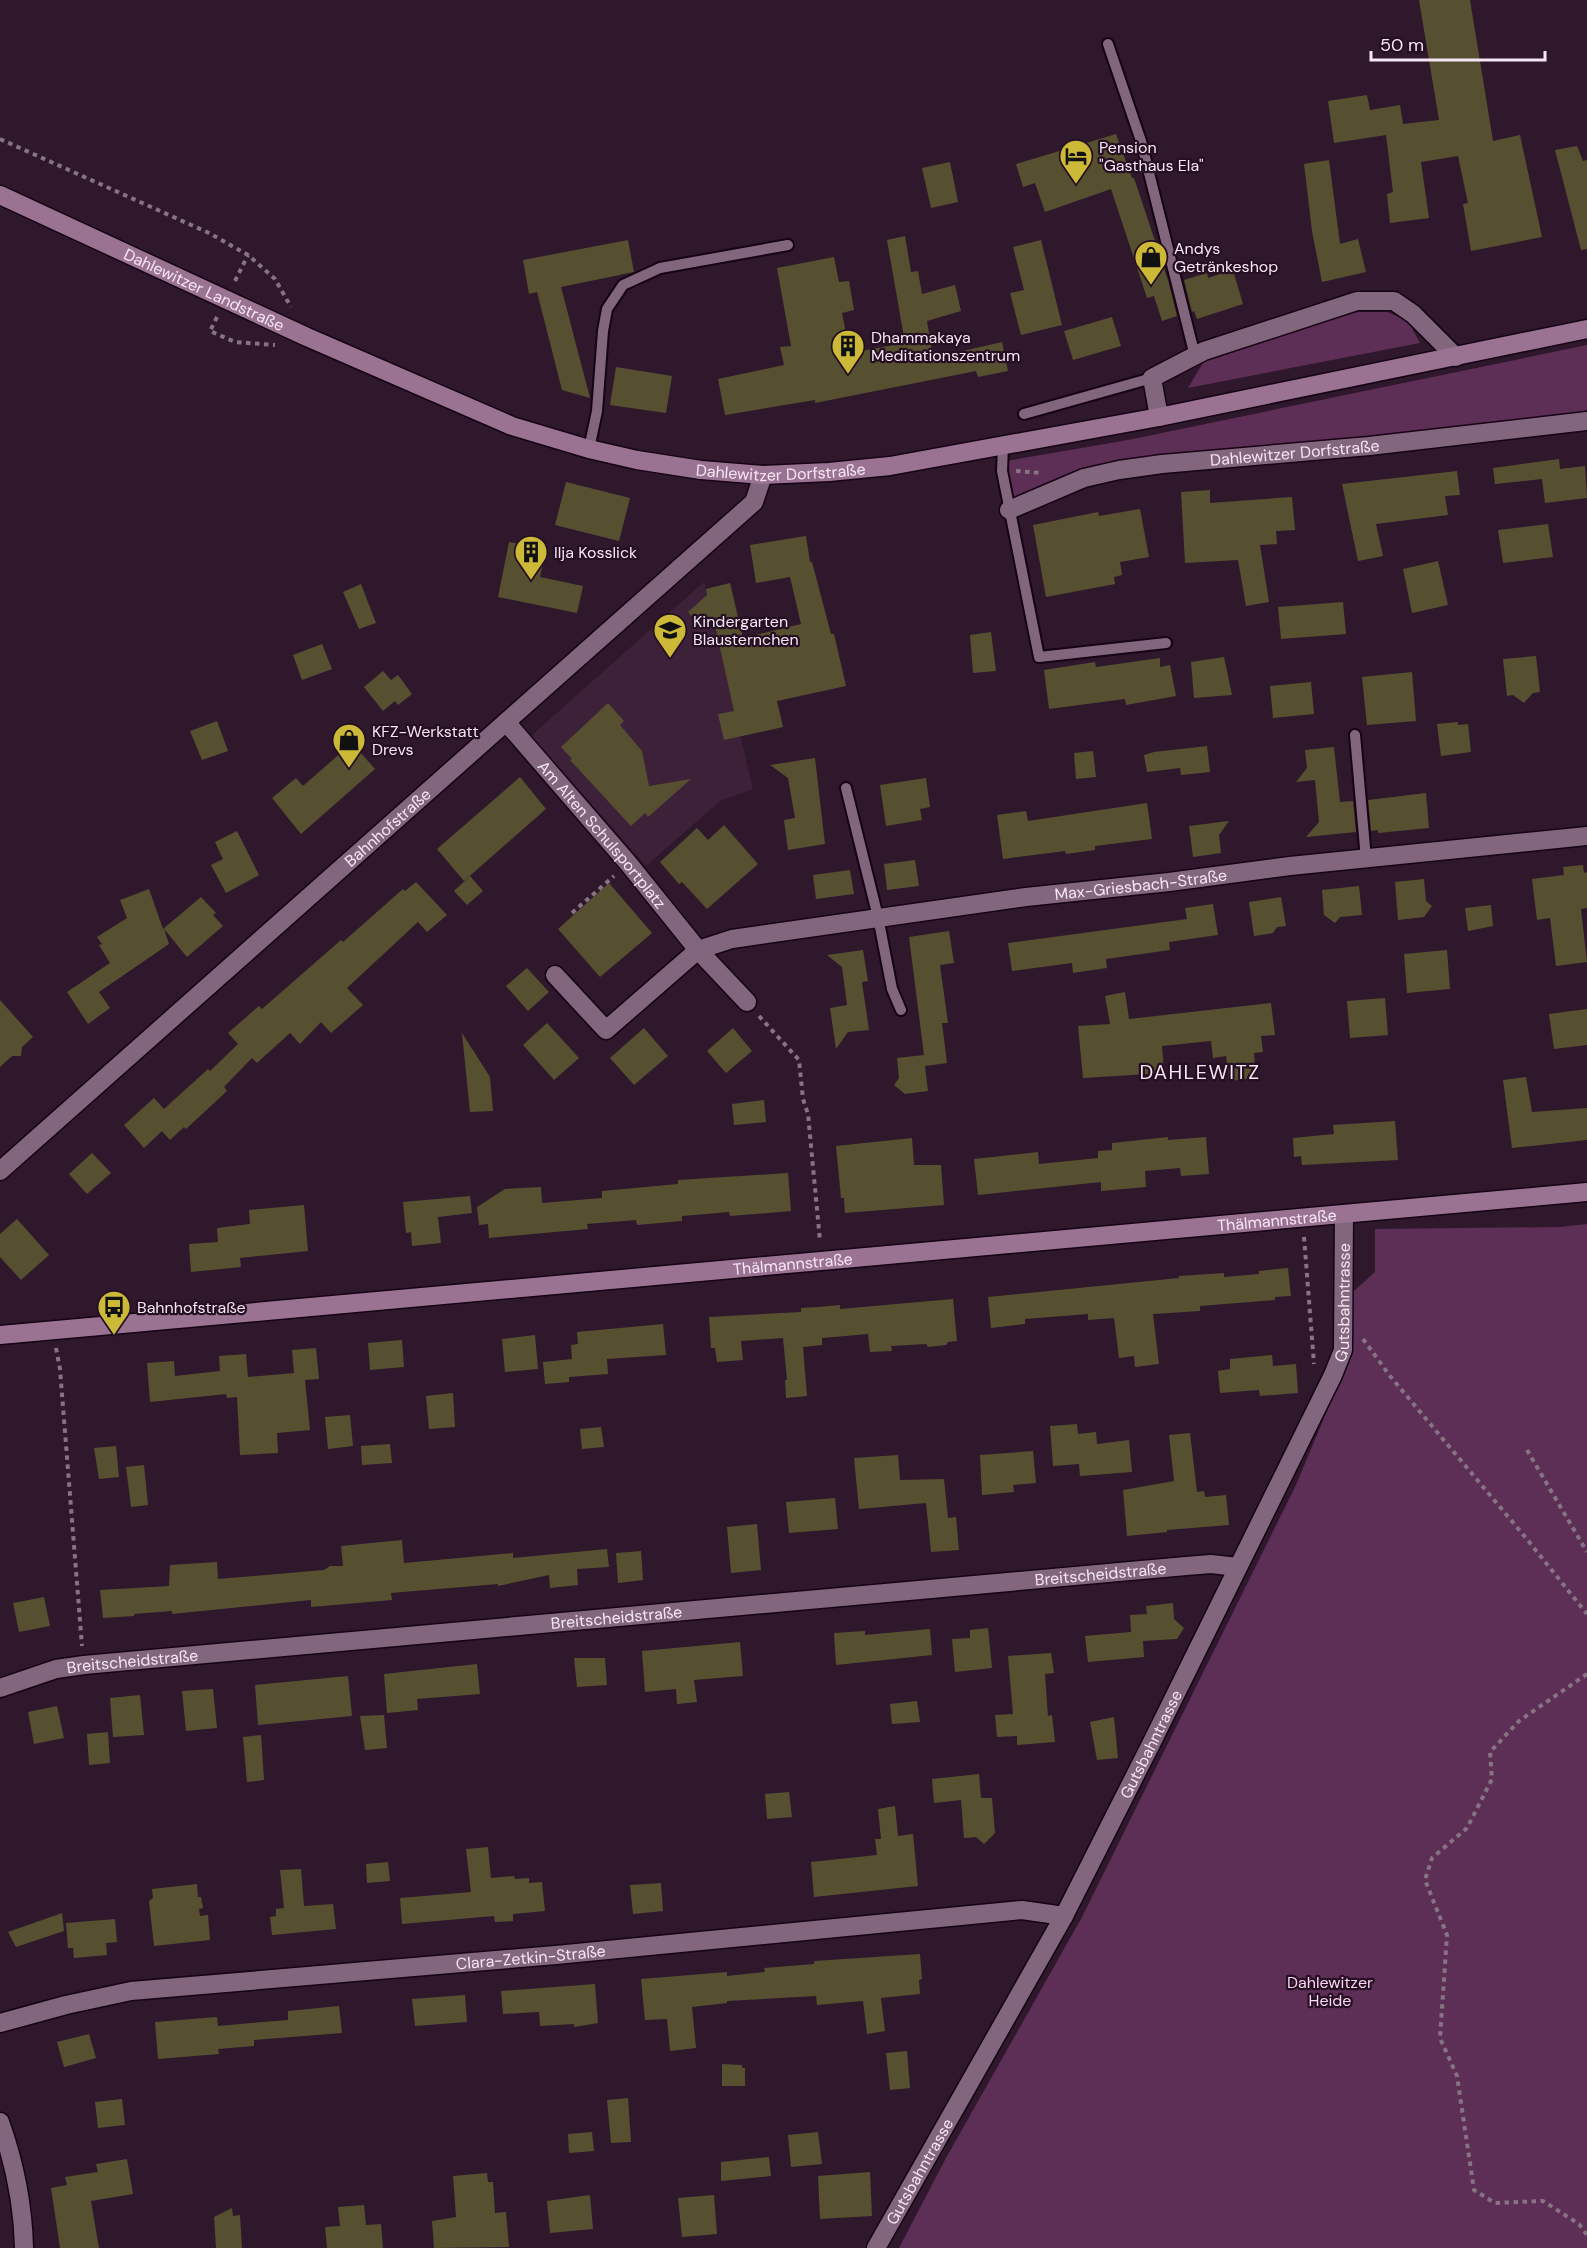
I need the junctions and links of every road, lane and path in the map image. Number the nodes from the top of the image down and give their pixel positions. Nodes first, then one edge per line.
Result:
1 (1108, 44) dead end
2 (0, 139) edge
3 (0, 195) edge
4 (788, 245) dead end
5 (1587, 329) edge
6 (307, 337) junction
7 (1195, 356) junction
8 (1456, 357) junction
9 (1152, 378) junction
10 (411, 382) joint
11 (1024, 414) dead end
12 (1159, 417) junction
13 (1587, 421) edge
14 (1003, 446) junction
15 (590, 449) junction
16 (763, 475) junction
17 (1009, 510) junction
18 (1166, 643) dead end
19 (506, 722) junction
20 (1355, 735) dead end
21 (846, 788) dead end
22 (1587, 836) edge
23 (1366, 859) junction
24 (628, 863) junction
25 (572, 913) dead end
26 (878, 917) junction
27 (698, 950) junction
28 (555, 975) dead end
29 (747, 1002) joint
30 (901, 1010) dead end
31 (0, 1172) edge
32 (1587, 1192) edge
33 (1344, 1214) junction
34 (1304, 1233) dead end
35 (822, 1261) junction
36 (1343, 1311) junction
37 (54, 1330) junction
38 (0, 1335) edge
39 (1314, 1369) dead end
40 (1527, 1450) dead end
41 (1587, 1552) edge
42 (1238, 1567) junction
43 (1587, 1614) edge
44 (84, 1665) junction
45 (1587, 1674) edge
46 (0, 1688) edge
47 (1064, 1916) junction
48 (0, 2023) edge
49 (0, 2122) edge
50 (1587, 2235) edge
51 (24, 2248) edge
52 (876, 2248) edge

1 - 7 lane
2 - 6 path
3 - 6 street, Dahlewitzer Landstraße
4 - 15 lane
5 - 8 street, Dahlewitzer Dorfstraße
6 - 10 street, Dahlewitzer Landstraße
7 - 8 street
7 - 9 street
8 - 12 street, Dahlewitzer Dorfstraße
9 - 11 lane
9 - 12 street
10 - 15 street, Dahlewitzer Dorfstraße
12 - 14 street, Dahlewitzer Dorfstraße
13 - 17 street, Dahlewitzer Dorfstraße
14 - 16 street, Dahlewitzer Dorfstraße
14 - 17 lane
15 - 16 street, Dahlewitzer Dorfstraße
16 - 19 street, Bahnhofstraße
17 - 18 lane
19 - 24 street, Am Alten Schulsportplatz
19 - 31 street, Bahnhofstraße
20 - 23 lane
21 - 26 lane
22 - 23 street, Max-Griesbach-Straße
23 - 26 street, Max-Griesbach-Straße
24 - 25 path
24 - 27 street, Am Alten Schulsportplatz
26 - 27 street, Max-Griesbach-Straße
26 - 30 lane
27 - 28 street
27 - 29 street, Am Alten Schulsportplatz
29 - 35 path
32 - 33 street, Thälmannstraße
33 - 35 street, Thälmannstraße
33 - 36 street, Gutsbahntrasse
34 - 39 path
35 - 37 street, Thälmannstraße
36 - 42 street, Gutsbahntrasse
36 - 43 path
37 - 38 street, Thälmannstraße
37 - 44 path
40 - 41 path
42 - 44 street, Breitscheidstraße
42 - 47 street, Gutsbahntrasse
44 - 46 street, Breitscheidstraße
45 - 50 path
47 - 48 street, Clara-Zetkin-Straße
47 - 52 street, Gutsbahntrasse
49 - 51 street

